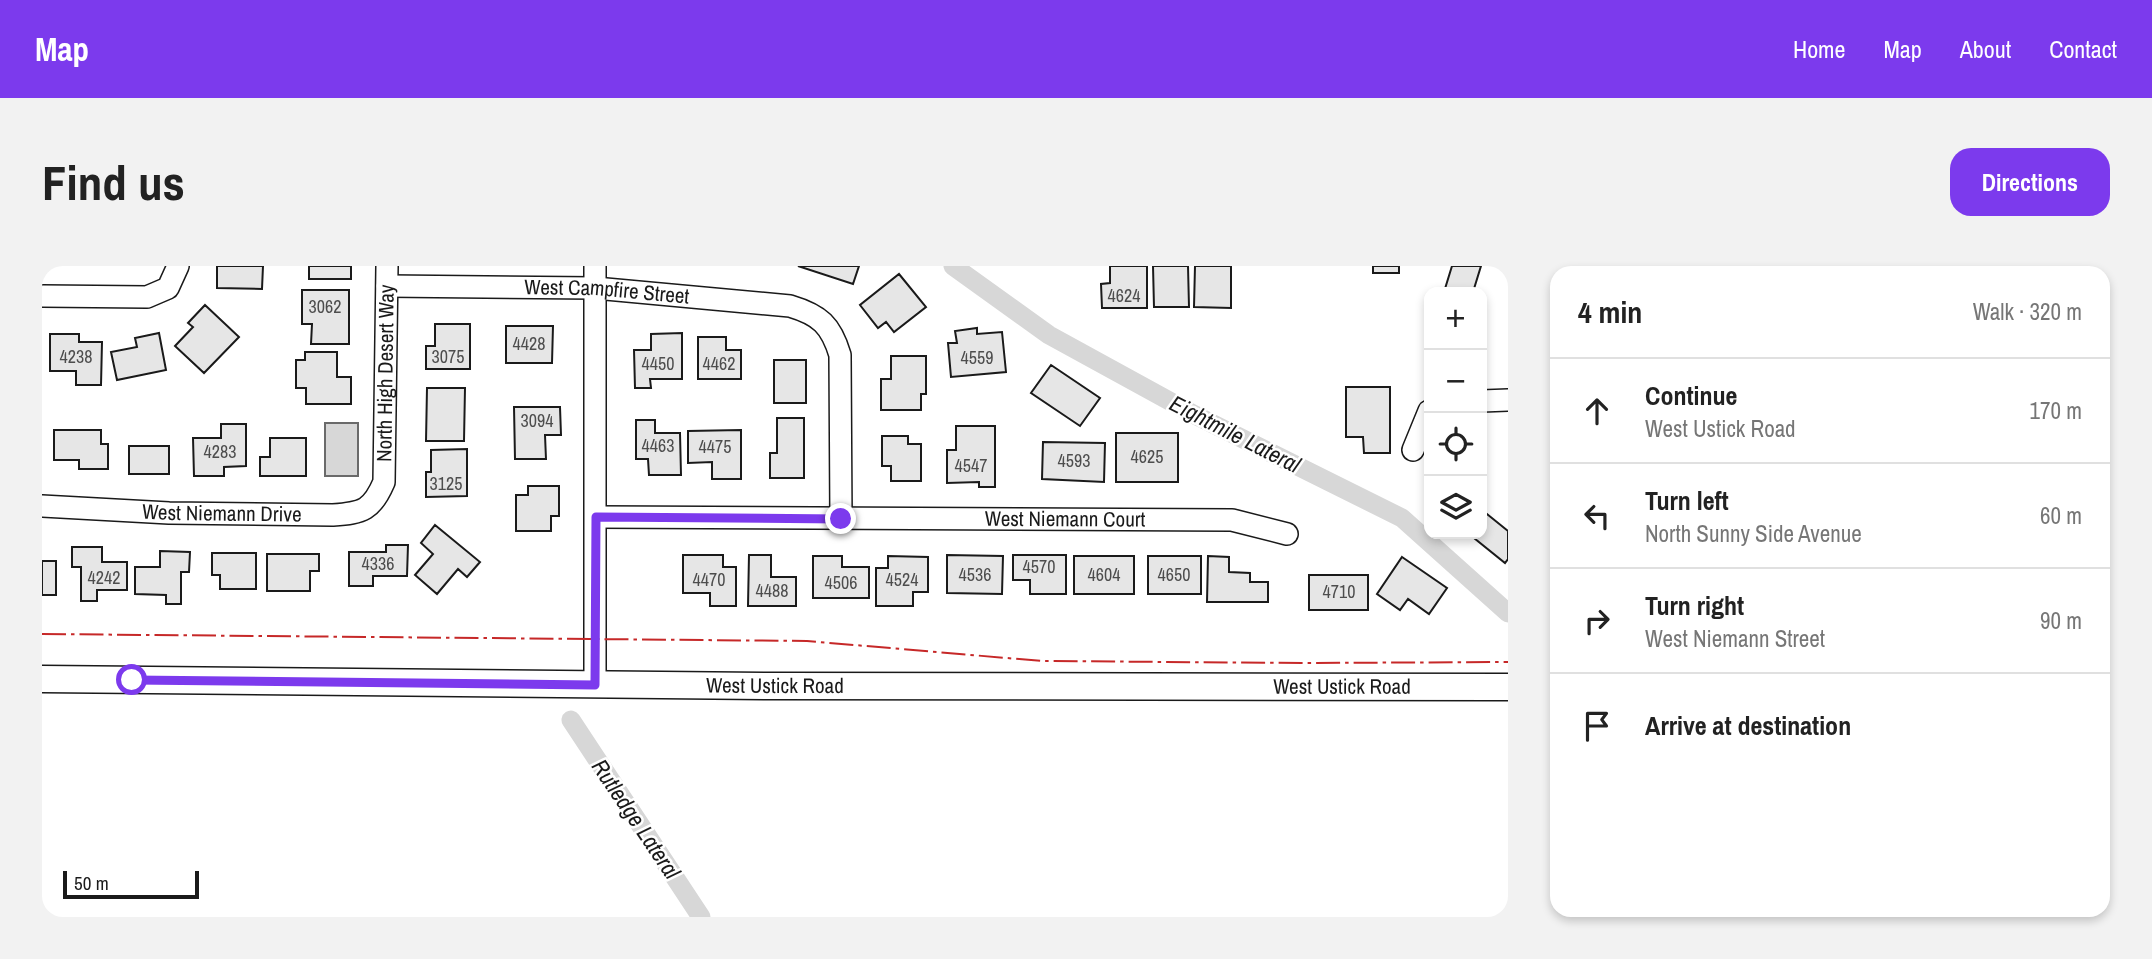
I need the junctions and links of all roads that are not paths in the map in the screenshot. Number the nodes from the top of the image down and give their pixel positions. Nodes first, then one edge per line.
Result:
1 (178, 266) edge
2 (595, 266) edge
3 (387, 276) edge
4 (595, 288) junction
5 (42, 296) edge
6 (1508, 400) edge
7 (1487, 401) edge
8 (1428, 413) edge
9 (1413, 450) dead end
10 (384, 482) joint
11 (42, 506) edge
12 (596, 517) junction
13 (841, 519) junction
14 (1287, 534) dead end
15 (42, 679) edge
16 (595, 685) junction
17 (1508, 687) edge

1 - 5 street
2 - 4 street
3 - 4 street, West Campfire Street
3 - 10 street, North High Desert Way
4 - 12 street
4 - 13 street, West Campfire Street
6 - 7 street
8 - 9 street
10 - 11 street, West Niemann Drive
12 - 13 street, West Niemann Court
12 - 16 street
13 - 14 street, West Niemann Court
15 - 16 main road, West Ustick Road
16 - 17 main road, West Ustick Road

